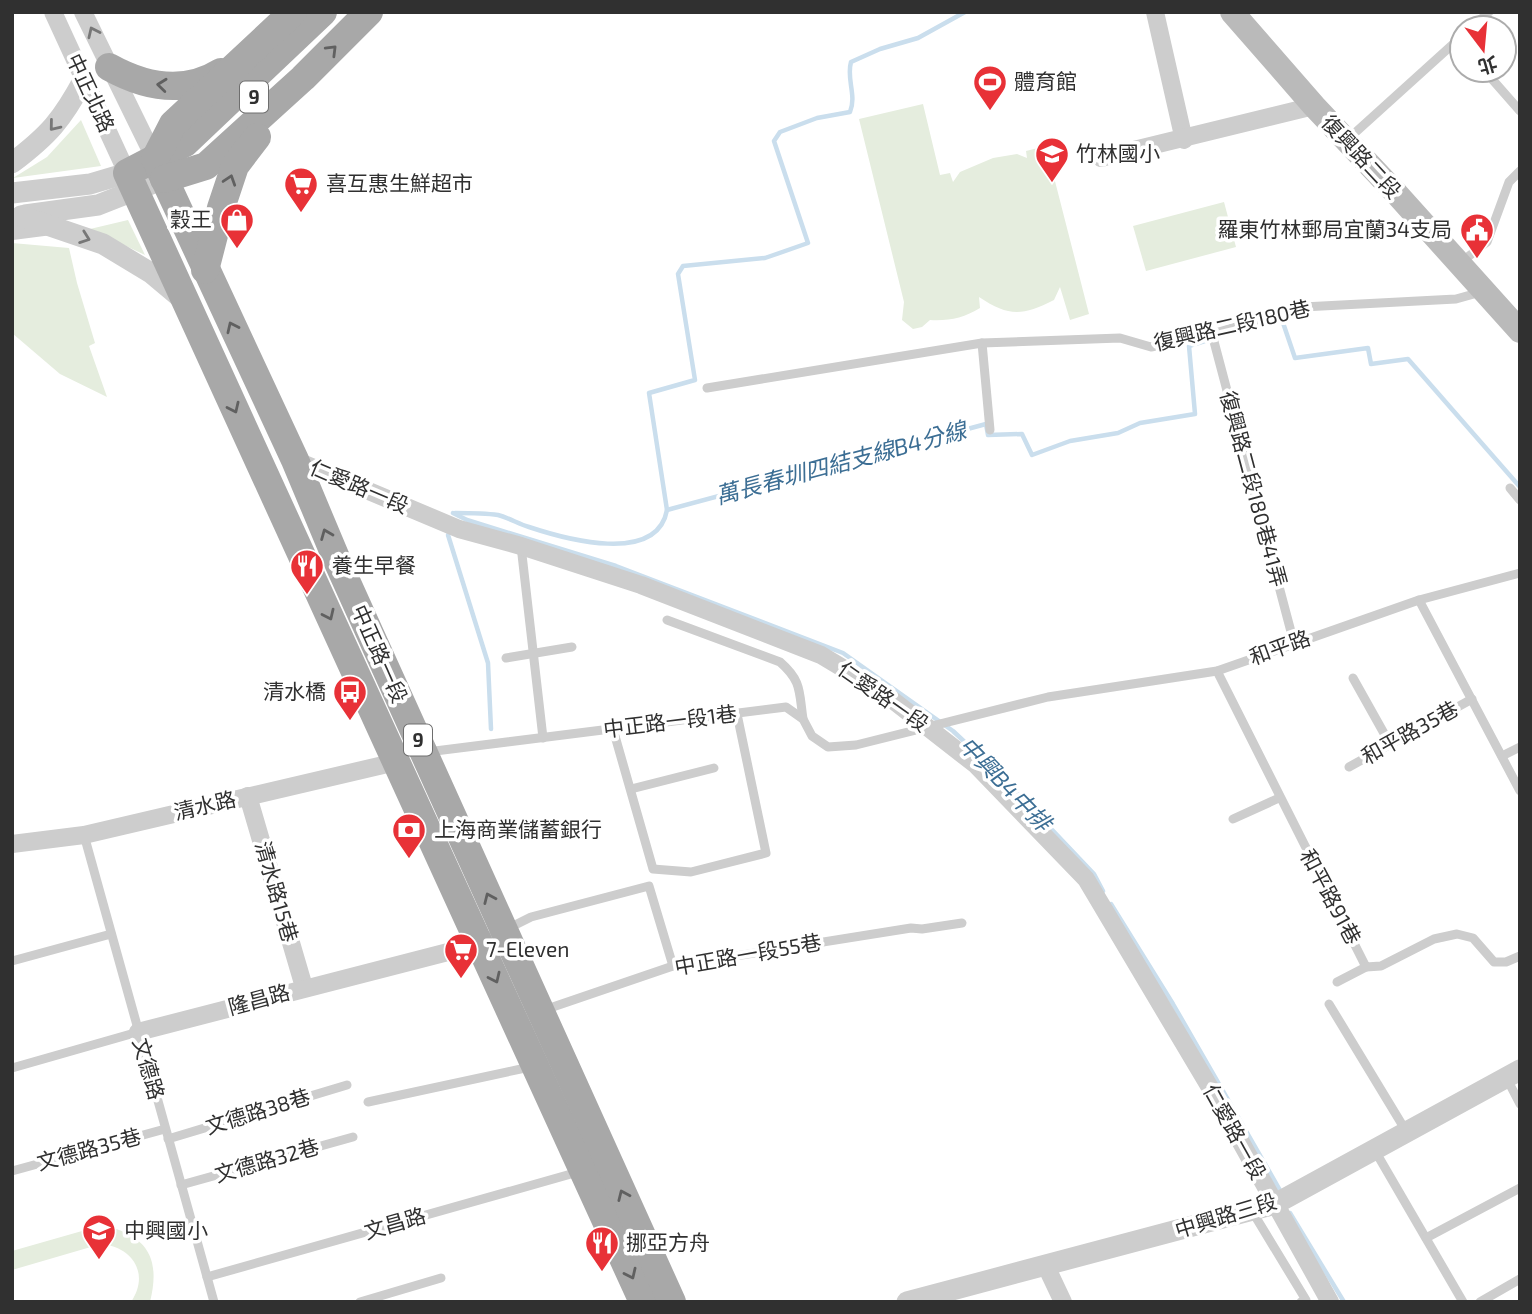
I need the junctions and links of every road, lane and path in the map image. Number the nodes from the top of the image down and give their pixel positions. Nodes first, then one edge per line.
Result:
1 (53, 12) edge
2 (83, 12) edge
3 (293, 12) edge
4 (323, 12) edge
5 (341, 12) edge
6 (369, 12) edge
7 (1155, 12) edge
8 (1232, 12) edge
9 (1448, 51) edge
10 (247, 56) junction
11 (109, 66) junction
12 (303, 78) junction
13 (84, 79) junction
14 (1496, 84) edge
15 (1314, 106) junction
16 (1520, 111) edge
17 (1184, 139) junction
18 (1347, 140) junction
19 (1101, 158) dead end
20 (12, 163) edge
21 (159, 169) junction
22 (1520, 171) edge
23 (131, 182) junction
24 (12, 193) edge
25 (15, 221) edge
26 (1459, 264) junction
27 (205, 270) junction
28 (1482, 291) junction
29 (185, 302) junction
30 (1520, 331) edge
31 (1212, 334) junction
32 (982, 343) junction
33 (707, 388) dead end
34 (990, 430) dead end
35 (295, 460) junction
36 (1510, 488) dead end
37 (1520, 500) edge
38 (521, 546) junction
39 (1520, 573) edge
40 (1419, 600) junction
41 (667, 620) dead end
42 (1294, 643) junction
43 (572, 647) dead end
44 (533, 653) junction
45 (506, 658) dead end
46 (1217, 671) junction
47 (1353, 678) dead end
48 (1472, 699) junction
49 (737, 714) junction
50 (803, 719) junction
51 (927, 728) junction
52 (613, 729) junction
53 (543, 738) junction
54 (1390, 744) junction
55 (1520, 747) edge
56 (410, 757) junction
57 (1502, 757) junction
58 (1349, 767) dead end
59 (714, 768) dead end
60 (631, 789) junction
61 (1520, 791) edge
62 (248, 796) junction
63 (1279, 798) junction
64 (1233, 819) dead end
65 (83, 835) junction
66 (12, 844) edge
67 (962, 923) dead end
68 (504, 931) junction
69 (111, 934) junction
70 (479, 944) junction
71 (1520, 956) edge
72 (12, 961) edge
73 (673, 967) junction
74 (1366, 967) junction
75 (1337, 982) dead end
76 (304, 987) junction
77 (1329, 1003) dead end
78 (540, 1011) junction
79 (138, 1032) junction
80 (535, 1066) junction
81 (12, 1068) edge
82 (1513, 1073) edge
83 (347, 1084) dead end
84 (368, 1102) dead end
85 (1520, 1104) edge
86 (165, 1129) junction
87 (1406, 1131) junction
88 (353, 1137) dead end
89 (169, 1139) junction
90 (1374, 1149) junction
91 (12, 1171) edge
92 (583, 1171) junction
93 (181, 1185) junction
94 (1520, 1188) edge
95 (1275, 1205) junction
96 (1252, 1211) junction
97 (1426, 1238) junction
98 (1046, 1266) junction
99 (207, 1277) junction
100 (441, 1278) dead end
101 (1520, 1279) edge
102 (1495, 1298) edge
103 (1304, 1301) edge
104 (214, 1302) edge
105 (359, 1302) edge
106 (643, 1302) edge
107 (672, 1302) edge
108 (907, 1302) edge
109 (1063, 1302) edge
110 (1330, 1302) edge
111 (1463, 1302) edge
112 (1480, 1302) edge

1 - 13 street, 中正北路
11 -> 2 street, 中正北路
3 - 10 main road
4 - 21 main road, 9
5 - 21 main road, 9
12 -> 6 main road
7 - 17 street
8 - 15 main road, 復興路二段
9 - 18 lane
10 -> 11 main road
10 - 21 main road
11 - 21 street, 中正北路
12 - 21 main road
27 -> 12 main road
13 -> 20 street
13 - 23 street, 中正北路
14 - 16 lane
15 - 17 street
15 - 18 main road, 復興路二段
17 - 19 street
18 - 26 main road, 復興路二段
21 - 23 main road, 9
21 - 27 main road, 中正路一段 / 9
22 - 26 lane
23 - 24 street
23 - 25 street
23 - 29 main road, 中正路一段 / 9
25 -> 29 street
26 - 28 main road, 復興路二段
35 -> 27 main road, 中正路一段 / 9
28 - 30 main road, 復興路二段
28 - 31 lane, 復興路二段180巷
29 -> 56 main road, 中正路一段 / 9
31 - 32 lane, 復興路二段180巷
31 - 42 lane, 復興路二段180巷41弄
32 - 33 lane, 復興路二段180巷
32 - 34 lane
35 - 38 street, 仁愛路一段
56 -> 35 main road, 中正路一段 / 9
36 - 37 lane
38 - 44 lane
38 - 51 street, 仁愛路一段
39 - 40 lane, 和平路
40 - 42 lane, 和平路
40 - 48 lane
41 - 50 lane
42 - 46 lane, 和平路
43 - 44 lane
44 - 45 lane
44 - 53 lane
46 - 51 lane, 和平路
46 - 63 lane, 和平路91巷
47 - 54 lane
48 - 54 lane, 和平路35巷
48 - 57 lane
49 - 50 lane, 中正路一段1巷
49 - 52 lane, 中正路一段1巷
49 - 60 lane
50 - 51 lane
51 - 95 street, 仁愛路一段
52 - 53 lane, 中正路一段1巷
52 - 60 lane
53 - 56 lane, 中正路一段1巷
54 - 58 lane, 和平路35巷
55 - 57 lane
56 - 62 street, 清水路
68 -> 56 main road, 中正路一段 / 9
56 - 70 main road, 中正路一段 / 9
57 - 61 lane
59 - 60 lane
62 - 65 street, 清水路
62 - 76 street, 清水路15巷
63 - 64 lane
63 - 74 lane, 和平路91巷
65 - 66 street, 清水路
65 - 69 lane, 文德路
67 - 73 lane, 中正路一段55巷
68 - 70 street, 隆昌路
68 - 73 lane
68 - 78 main road, 中正路一段 / 9
69 - 72 lane
69 - 79 lane, 文德路
70 - 76 street, 隆昌路
70 -> 80 main road, 中正路一段 / 9
71 - 74 lane, 和平路91巷
73 - 78 lane, 中正路一段55巷
74 - 75 lane
76 - 79 street, 隆昌路
77 - 87 lane
107 -> 78 main road, 中正路一段 / 9
79 - 81 lane, 隆昌路
79 - 86 lane, 文德路
80 - 84 lane
80 - 92 main road, 中正路一段 / 9
82 - 85 lane
82 - 87 street, 中興路三段
83 - 89 lane, 文德路38巷
86 - 89 lane, 文德路
86 - 91 lane, 文德路35巷
87 - 90 street, 中興路三段
88 - 93 lane, 文德路32巷
89 - 93 lane, 文德路
90 - 95 street, 中興路三段
90 - 97 lane
92 - 99 lane, 文昌路
92 -> 106 main road, 中正路一段 / 9
93 - 99 lane, 文德路
94 - 97 lane
95 - 96 street, 中興路三段
95 - 110 street, 仁愛路一段
96 - 98 street, 中興路三段
96 - 103 lane
97 - 111 lane
98 - 108 street, 中興路三段
98 - 109 street
99 - 104 lane, 文德路
100 - 105 lane
101 - 102 lane
102 - 112 lane

